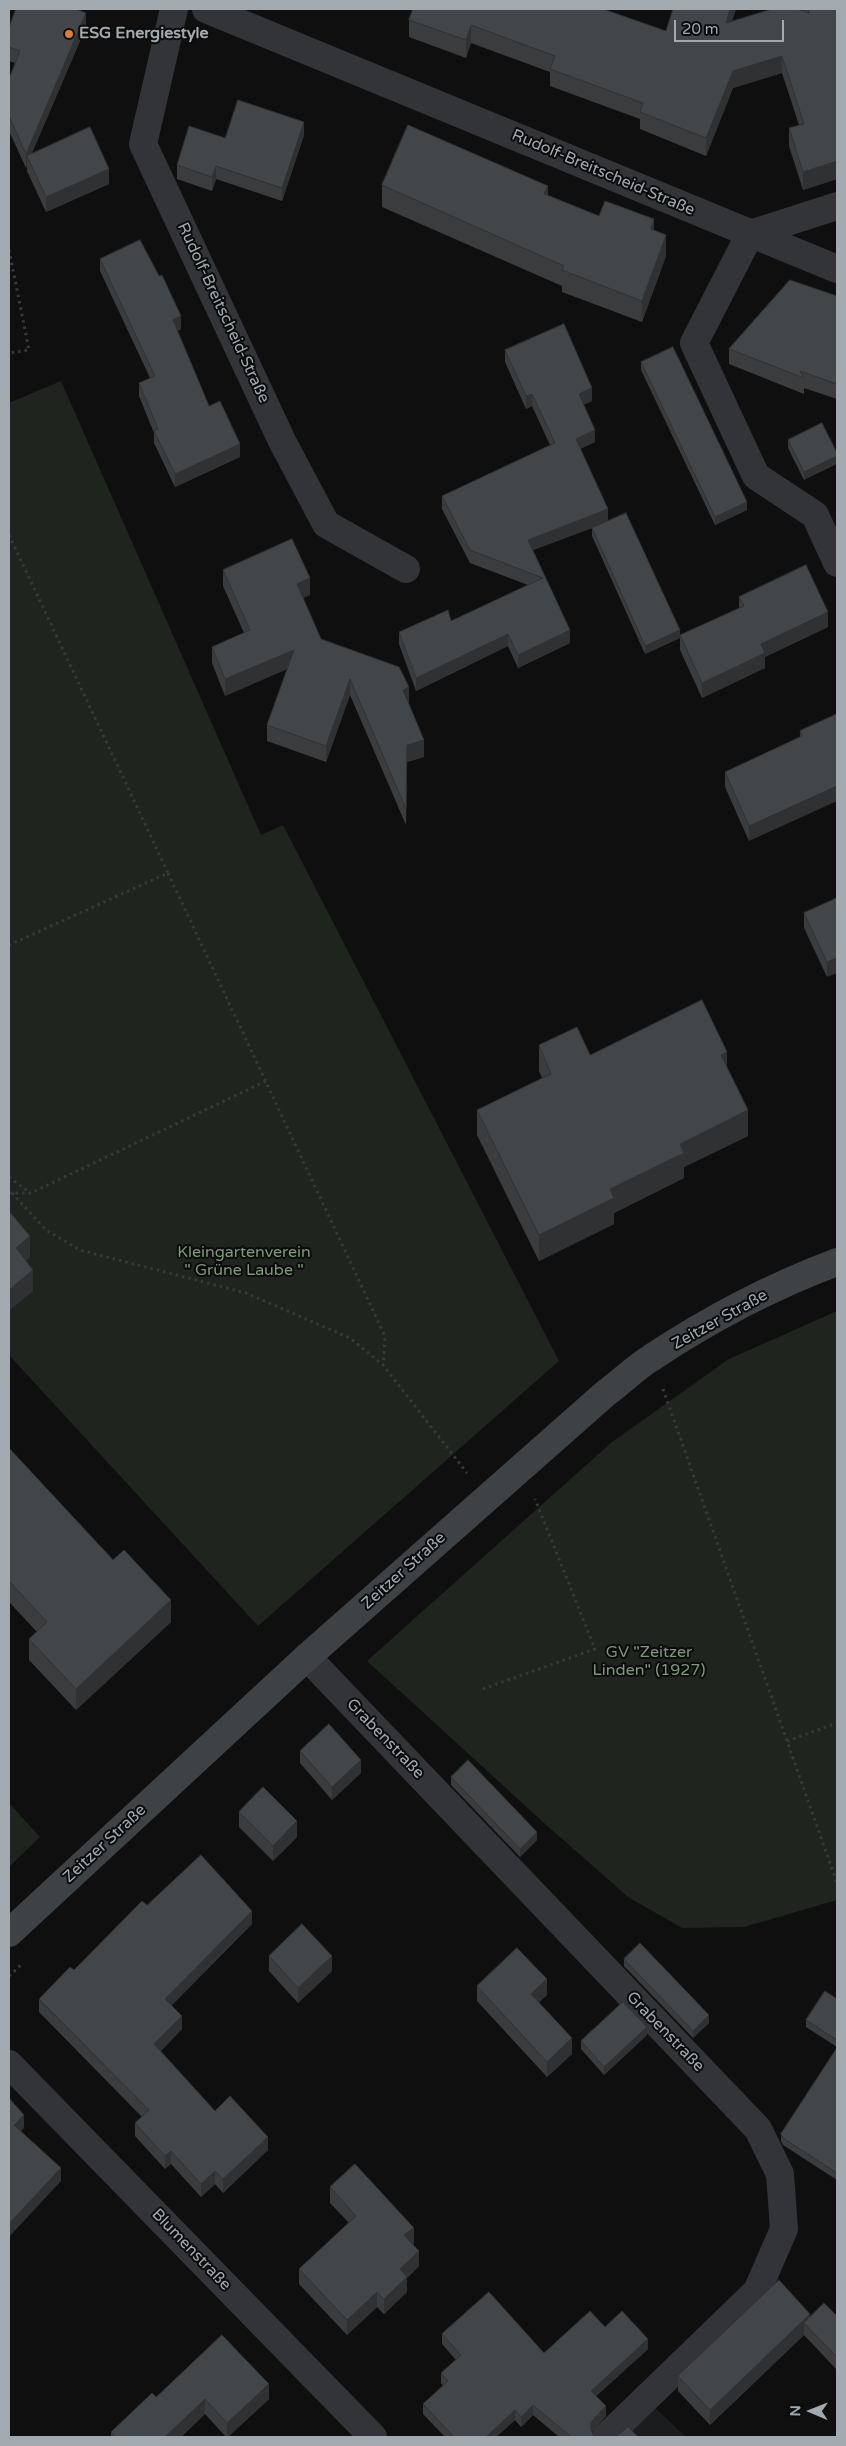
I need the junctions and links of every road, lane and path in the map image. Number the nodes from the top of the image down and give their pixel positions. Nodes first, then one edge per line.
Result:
1 (174, 9) edge
2 (206, 9) edge
3 (837, 206) edge
4 (750, 234) junction
5 (9, 250) edge
6 (837, 268) edge
7 (9, 353) edge
8 (9, 535) edge
9 (837, 563) edge
10 (406, 569) dead end
11 (168, 873) junction
12 (9, 945) edge
13 (266, 1081) junction
14 (9, 1177) edge
15 (11, 1193) edge
16 (31, 1193) junction
17 (837, 1262) edge
18 (650, 1358) junction
19 (383, 1365) junction
20 (522, 1466) junction
21 (486, 1497) junction
22 (307, 1657) junction
23 (483, 1689) dead end
24 (837, 1723) edge
25 (787, 1741) junction
26 (837, 1883) edge
27 (9, 1933) edge
28 (9, 2064) edge
29 (373, 2437) edge
30 (606, 2437) edge

1 - 10 street, Rudolf-Breitscheid-Straße
2 - 4 street, Rudolf-Breitscheid-Straße
3 - 4 street
4 - 6 street, Rudolf-Breitscheid-Straße
4 - 9 street
5 - 7 path
8 - 11 path
11 - 12 path
11 - 13 path
13 - 16 path
13 - 19 path
14 - 16 path
15 - 16 path
15 - 19 path
17 - 18 main road, Zeitzer Straße
18 - 20 main road, Zeitzer Straße
18 - 25 path
19 - 21 path
20 - 21 main road, Zeitzer Straße
20 - 23 path
21 - 22 main road, Zeitzer Straße
22 - 27 main road, Zeitzer Straße
22 - 30 street, Grabenstraße
24 - 25 path
25 - 26 path
28 - 29 street, Blumenstraße

